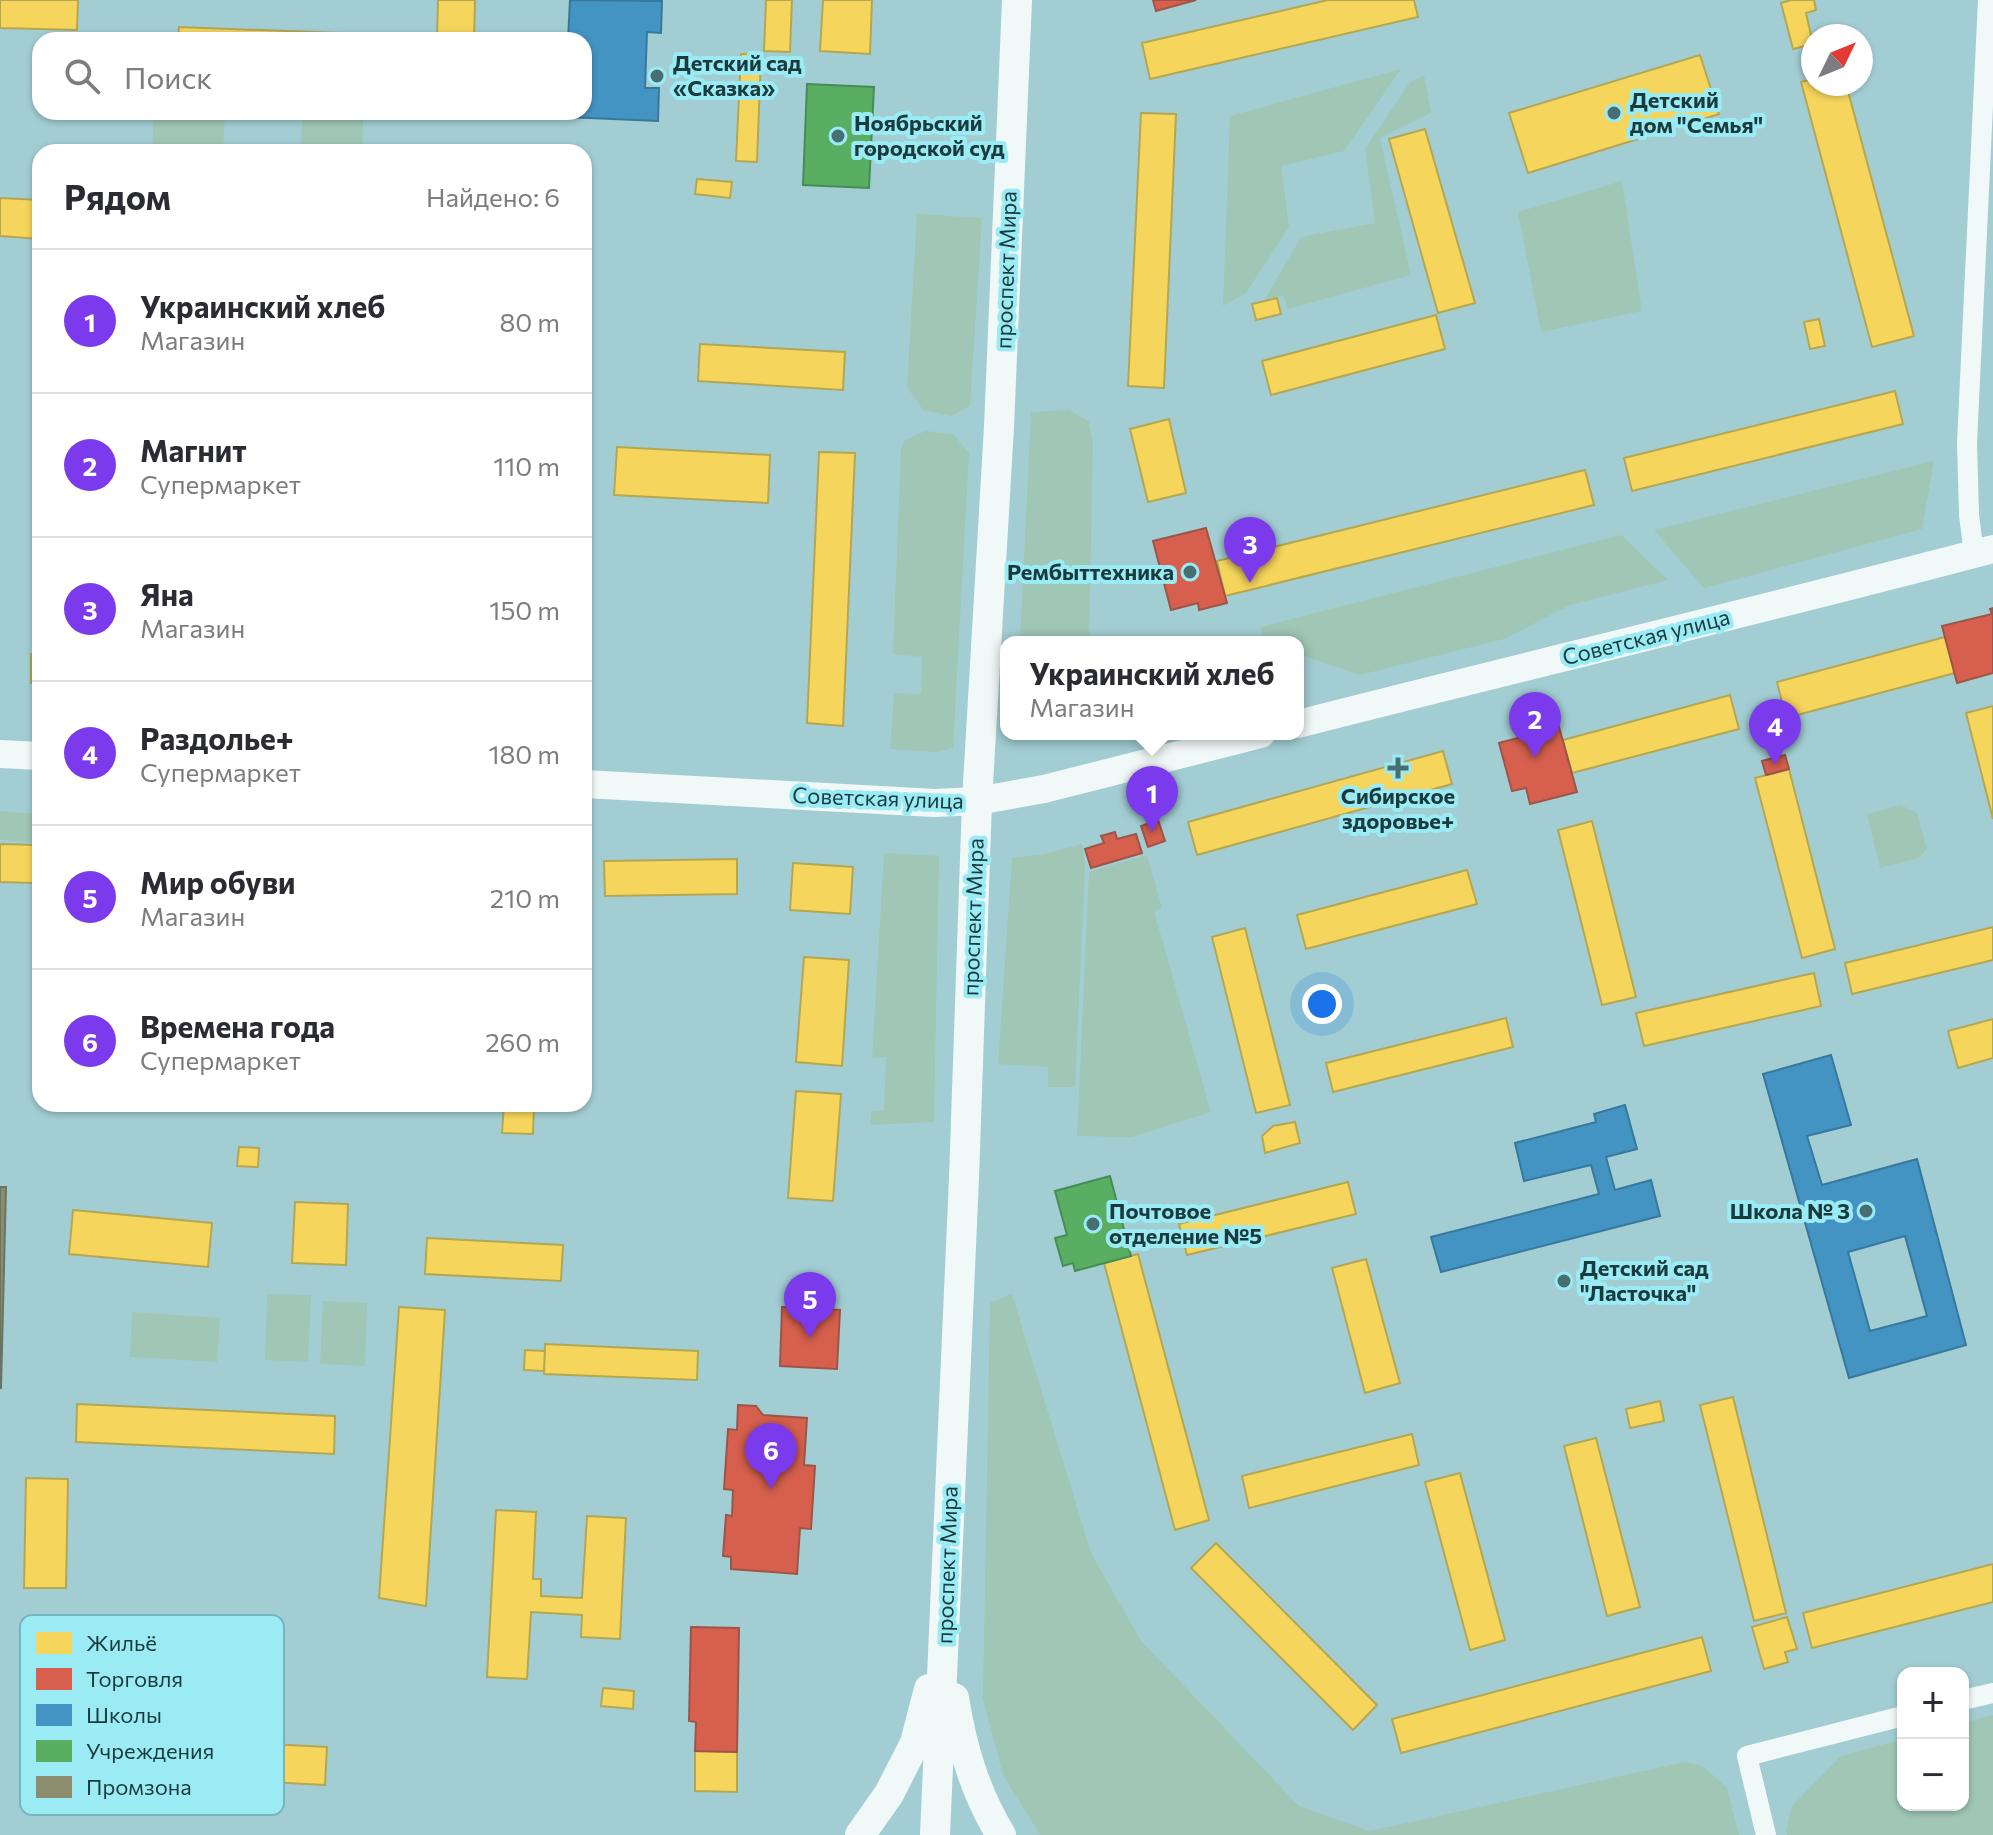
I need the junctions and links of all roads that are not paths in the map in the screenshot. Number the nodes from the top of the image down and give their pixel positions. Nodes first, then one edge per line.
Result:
1 (1017, 0) edge
2 (1988, 0) edge
3 (1983, 552) edge
4 (1304, 722) edge
5 (1237, 740) edge
6 (0, 754) edge
7 (32, 756) edge
8 (592, 784) edge
9 (977, 801) junction
10 (945, 1625) junction
11 (1993, 1693) edge
12 (1969, 1699) edge
13 (1897, 1718) edge
14 (860, 1835) edge
15 (935, 1835) edge
16 (1001, 1835) edge
17 (1766, 1835) edge

1 - 9 main road, проспект Мира
2 - 3 street
3 - 4 main road, Советская улица
5 - 9 main road, Советская улица
6 - 7 main road
8 - 9 main road, Советская улица
9 - 10 main road, проспект Мира
10 - 14 main road
10 - 15 main road, проспект Мира
10 - 16 main road
11 - 12 street
13 - 17 street

